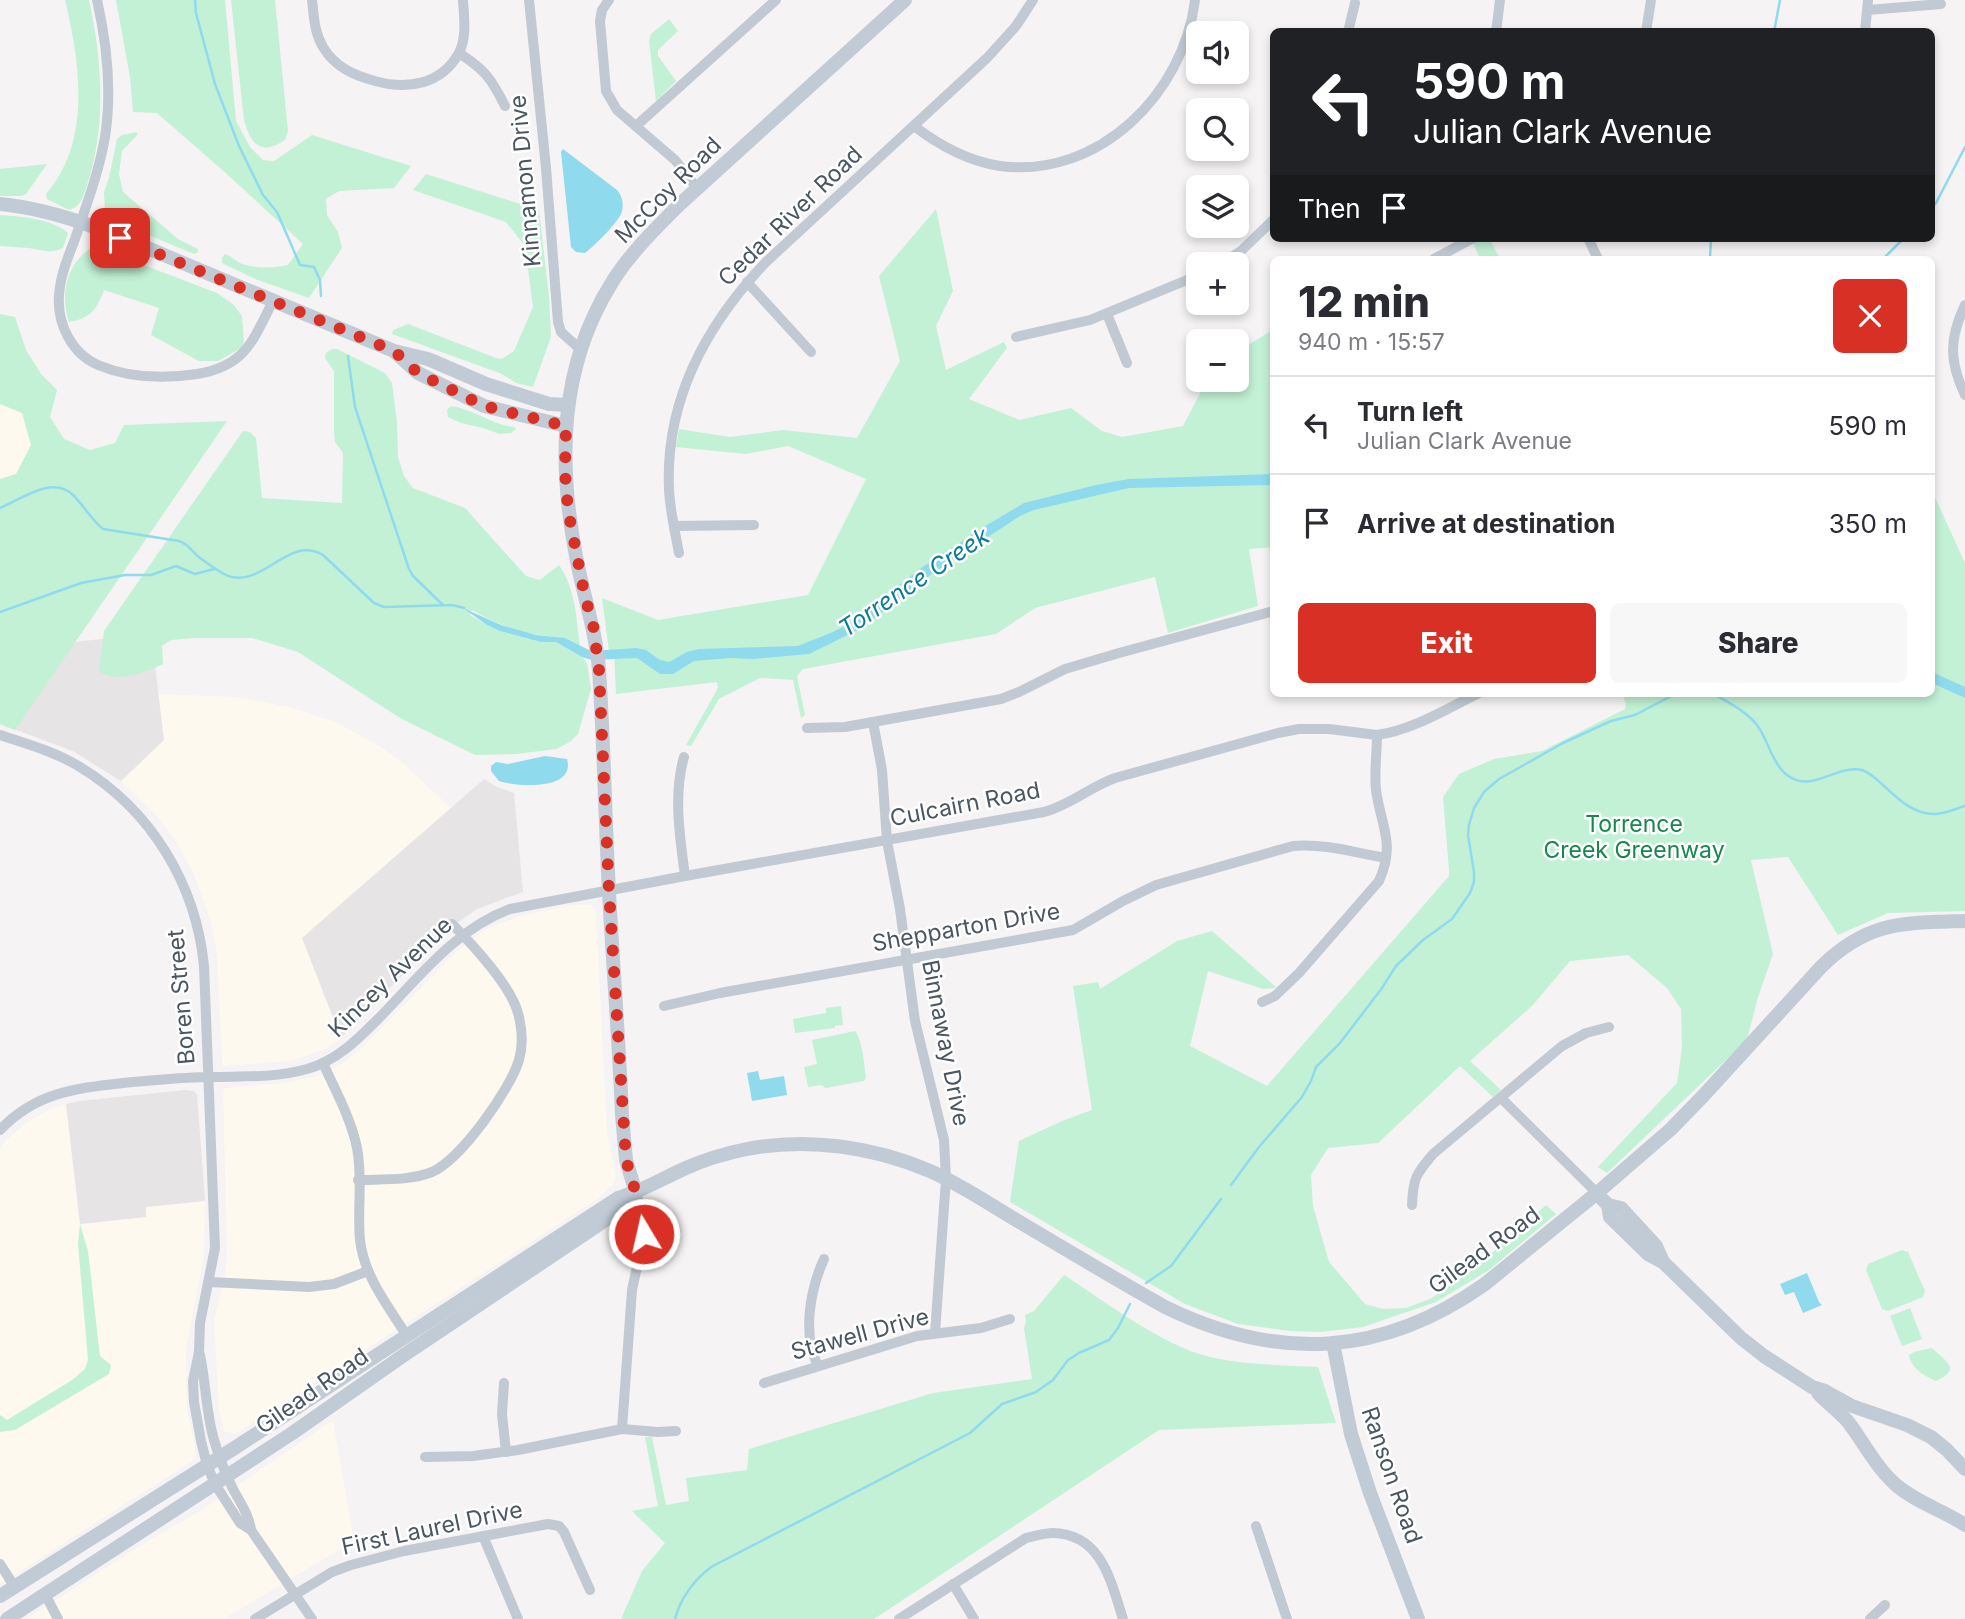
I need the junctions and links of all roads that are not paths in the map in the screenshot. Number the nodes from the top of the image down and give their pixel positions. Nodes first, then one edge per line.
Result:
1 (97, 0) edge
2 (312, 0) edge
3 (463, 0) edge
4 (529, 0) edge
5 (609, 0) edge
6 (775, 0) edge
7 (905, 0) edge
8 (1033, 0) edge
9 (1195, 0) edge
10 (1500, 0) edge
11 (1651, 0) edge
12 (1355, 3) dead end
13 (1941, 4) dead end
14 (1868, 5) edge
15 (1350, 28) edge
16 (1496, 28) edge
17 (1647, 28) edge
18 (1865, 28) edge
19 (459, 53) junction
20 (505, 106) dead end
21 (636, 126) junction
22 (914, 126) junction
23 (697, 188) junction
24 (0, 204) edge
25 (80, 223) junction
26 (1270, 223) edge
27 (1466, 242) edge
28 (1239, 252) edge
29 (1440, 256) edge
30 (1186, 281) edge
31 (747, 282) junction
32 (273, 300) junction
33 (1965, 305) edge
34 (1107, 314) junction
35 (1016, 337) dead end
36 (580, 349) junction
37 (394, 351) junction
38 (811, 352) dead end
39 (1127, 363) dead end
40 (1965, 396) edge
41 (568, 405) junction
42 (566, 426) junction
43 (754, 525) dead end
44 (674, 526) junction
45 (679, 553) dead end
46 (1270, 612) edge
47 (1450, 697) edge
48 (1470, 697) edge
49 (1453, 705) junction
50 (873, 722) junction
51 (807, 728) dead end
52 (0, 734) edge
53 (1377, 735) junction
54 (684, 757) dead end
55 (887, 841) junction
56 (1387, 858) junction
57 (685, 876) junction
58 (609, 891) junction
59 (1965, 921) edge
60 (452, 924) dead end
61 (463, 934) junction
62 (907, 959) junction
63 (1262, 1002) dead end
64 (664, 1006) dead end
65 (1609, 1027) dead end
66 (323, 1063) junction
67 (208, 1077) junction
68 (1501, 1098) junction
69 (0, 1130) edge
70 (358, 1180) junction
71 (946, 1180) junction
72 (636, 1193) junction
73 (1597, 1194) junction
74 (1412, 1205) dead end
75 (824, 1259) dead end
76 (368, 1271) junction
77 (209, 1282) junction
78 (1010, 1319) dead end
79 (935, 1333) junction
80 (407, 1336) junction
81 (1333, 1343) junction
82 (818, 1366) junction
83 (504, 1383) dead end
84 (764, 1383) dead end
85 (1812, 1387) junction
86 (622, 1429) junction
87 (676, 1430) dead end
88 (506, 1452) junction
89 (425, 1457) dead end
90 (214, 1461) junction
91 (1965, 1469) edge
92 (221, 1480) junction
93 (1965, 1525) edge
94 (1256, 1526) dead end
95 (102, 1531) junction
96 (483, 1536) junction
97 (0, 1564) edge
98 (953, 1584) junction
99 (14, 1586) junction
100 (590, 1590) dead end
101 (44, 1594) junction
102 (295, 1594) junction
103 (0, 1596) edge
104 (1885, 1605) dead end
105 (6, 1619) edge
106 (58, 1619) edge
107 (255, 1619) edge
108 (313, 1619) edge
109 (518, 1619) edge
110 (898, 1619) edge
111 (974, 1619) edge
112 (1123, 1619) edge
113 (1287, 1619) edge
114 (1418, 1619) edge
115 (1870, 1619) edge

1 - 25 street
2 - 19 street
3 - 19 street
4 - 36 street, Kinnamon Drive
5 - 21 street
6 - 21 street
7 - 23 main road, McCoy Road
8 - 22 street, Cedar River Road
9 - 22 street
10 - 16 street
11 - 17 street
12 - 15 street
13 - 14 street
14 - 18 street
19 - 20 street
21 - 23 street
22 - 31 street, Cedar River Road
23 - 36 main road, McCoy Road
24 - 25 main road
25 - 32 main road
25 - 32 street
26 - 28 street
27 - 29 street
30 - 34 street
31 - 38 street
31 - 44 street, Cedar River Road
32 - 37 main road
33 - 40 street
34 - 35 street
34 - 39 street
36 - 41 main road, McCoy Road
37 - 41 main road
37 - 42 main road
41 - 42 main road, McCoy Road
42 - 58 main road, McCoy Road
43 - 44 street
44 - 45 street, Cedar River Road
46 - 50 street
47 - 49 street
48 - 49 street, Culcairn Road
49 - 53 street, Culcairn Road
50 - 51 street
50 - 55 street, Binnaway Drive
52 - 67 street, Boren Street
53 - 55 street, Culcairn Road
53 - 56 street
54 - 57 street
55 - 57 street, Culcairn Road
55 - 62 street, Binnaway Drive
56 - 62 street, Shepparton Drive
56 - 63 street
57 - 58 street, Culcairn Road
58 - 61 street, Kincey Avenue
58 - 72 main road, McCoy Road
59 - 73 main road, Gilead Road
60 - 61 street
61 - 66 street, Kincey Avenue
61 - 70 street
62 - 64 street, Shepparton Drive
62 - 71 street, Binnaway Drive
65 - 68 street
66 - 67 street, Kincey Avenue
66 - 70 street
67 - 69 street, Kincey Avenue
67 - 77 street, Boren Street
68 - 73 street
68 - 74 street
70 - 76 street
71 - 72 main road, Gilead Road
71 - 79 street, Binnaway Drive
71 - 81 main road, Gilead Road
72 - 80 main road, Gilead Road
72 - 86 street, McCoy Road
72 - 92 main road, Gilead Road
73 - 81 main road, Gilead Road
73 - 85 main road
75 - 82 street
76 - 77 street
76 - 80 street
77 - 90 street, Boren Street
78 - 79 street, Stawell Drive
79 - 82 street, Stawell Drive
80 - 90 main road, Gilead Road
81 - 114 main road, Ranson Road
82 - 84 street, Stawell Drive
83 - 88 street
85 - 91 main road
85 - 93 main road
86 - 87 street
86 - 88 street
88 - 89 street
90 - 92 street, Boren Street
90 - 95 main road, Gilead Road
92 - 101 main road, Gilead Road
92 - 102 street, Boren Street
94 - 113 street
95 - 99 main road, Gilead Road
95 - 101 main road
96 - 100 street, First Laurel Drive
96 - 102 street, First Laurel Drive
96 - 109 street
97 - 99 street
98 - 110 street
98 - 111 street
98 - 112 street
99 - 103 main road, Gilead Road
101 - 105 main road, Gilead Road
101 - 106 street
102 - 107 street, First Laurel Drive
102 - 108 street, Boren Street
104 - 115 street

